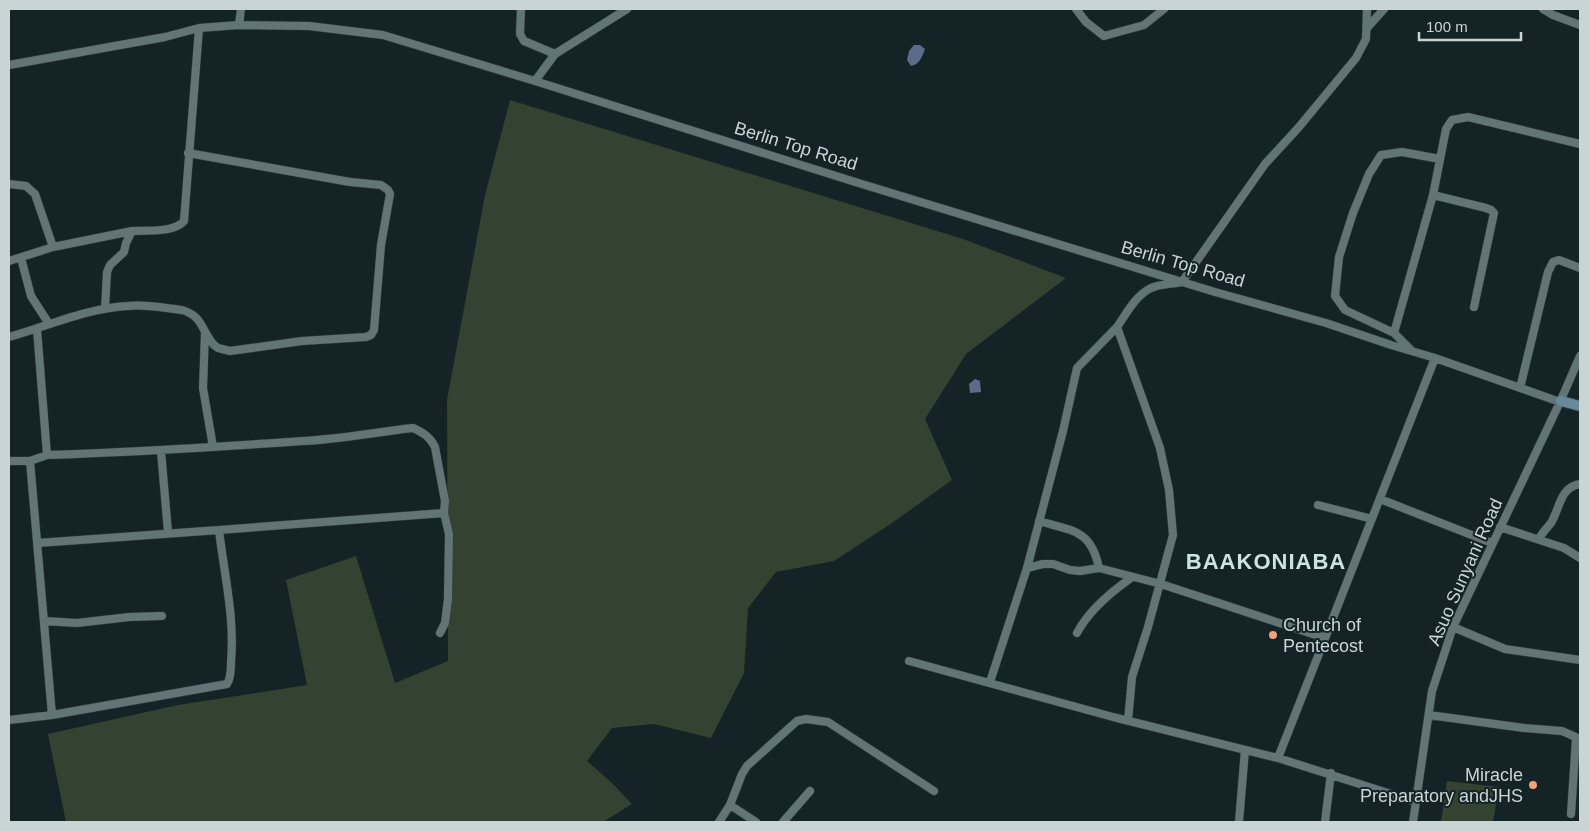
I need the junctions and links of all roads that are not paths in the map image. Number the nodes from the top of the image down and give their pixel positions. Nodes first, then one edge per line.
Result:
1 (241, 9) edge
2 (521, 9) edge
3 (627, 9) edge
4 (1076, 9) edge
5 (1164, 9) edge
6 (1367, 9) edge
7 (1384, 9) edge
8 (1543, 9) edge
9 (239, 25) junction
10 (1580, 25) edge
11 (199, 28) junction
12 (1367, 28) junction
13 (555, 54) junction
14 (9, 65) edge
15 (535, 81) junction
16 (1580, 144) edge
17 (188, 153) junction
18 (1440, 159) junction
19 (9, 184) edge
20 (1433, 195) junction
21 (132, 231) junction
22 (53, 247) junction
23 (21, 258) junction
24 (9, 261) edge
25 (1580, 268) edge
26 (1182, 282) junction
27 (1474, 307) dead end
28 (105, 309) junction
29 (49, 324) junction
30 (1117, 327) junction
31 (37, 329) junction
32 (206, 333) junction
33 (1394, 333) junction
34 (9, 337) edge
35 (1413, 352) junction
36 (1580, 356) edge
37 (1435, 358) junction
38 (1520, 388) junction
39 (1560, 402) junction
40 (1580, 406) edge
41 (213, 447) junction
42 (161, 451) junction
43 (47, 455) junction
44 (9, 461) edge
45 (30, 461) junction
46 (1580, 484) edge
47 (1380, 499) junction
48 (1318, 505) dead end
49 (444, 513) junction
50 (1372, 519) junction
51 (1039, 521) junction
52 (1500, 527) junction
53 (218, 530) junction
54 (168, 532) junction
55 (1538, 539) junction
56 (38, 543) junction
57 (1492, 543) junction
58 (1580, 558) edge
59 (1027, 568) junction
60 (1099, 568) junction
61 (1131, 578) junction
62 (1160, 584) junction
63 (162, 616) dead end
64 (44, 622) junction
65 (1454, 627) junction
66 (1077, 633) dead end
67 (440, 634) dead end
68 (1325, 638) junction
69 (1580, 660) edge
70 (909, 661) dead end
71 (990, 682) junction
72 (52, 715) junction
73 (1429, 715) junction
74 (9, 720) edge
75 (1128, 721) junction
76 (1578, 739) edge
77 (1245, 750) junction
78 (1278, 758) junction
79 (1331, 773) junction
80 (810, 791) dead end
81 (934, 791) dead end
82 (1416, 802) junction
83 (730, 805) junction
84 (1571, 814) dead end
85 (719, 822) edge
86 (756, 822) edge
87 (783, 822) edge
88 (1238, 822) edge
89 (1325, 822) edge
90 (1413, 822) edge

1 - 9 street
2 - 13 street
3 - 13 street
4 - 5 street
6 - 12 street
7 - 12 street
8 - 10 street
9 - 11 street, Berlin Top Road
9 - 15 street, Berlin Top Road
11 - 14 street, Berlin Top Road
11 - 17 street
12 - 26 street
13 - 15 street
15 - 26 street, Berlin Top Road
16 - 18 street
17 - 21 street
17 - 32 street
18 - 20 street
18 - 33 street
19 - 22 street
20 - 27 street
20 - 33 street
21 - 22 street
21 - 28 street
22 - 23 street
23 - 24 street
23 - 29 street
25 - 38 street
26 - 30 street
26 - 35 street, Berlin Top Road
28 - 29 street
28 - 32 street
29 - 31 street
30 - 51 street
30 - 62 street
31 - 34 street
31 - 43 street
32 - 41 street
33 - 35 street
35 - 37 street, Berlin Top Road
36 - 39 street, Asuo Sunyani Road
37 - 38 street, Berlin Top Road
37 - 47 street
38 - 39 street, Berlin Top Road
39 - 40 street, Berlin Top Road
39 - 52 street, Asuo Sunyani Road
41 - 42 street
41 - 49 street
42 - 43 street
42 - 54 street
43 - 45 street
44 - 45 street
45 - 56 street
46 - 55 street
47 - 50 street
47 - 57 street
48 - 50 street
49 - 53 street
49 - 67 street
50 - 68 street
51 - 59 street
51 - 60 street
52 - 55 street
52 - 57 street, Asuo Sunyani Road
53 - 54 street
53 - 72 street
54 - 56 street
55 - 58 street
56 - 64 street
57 - 65 street, Asuo Sunyani Road
59 - 60 street
59 - 71 street
60 - 61 street
61 - 62 street
61 - 66 street
62 - 68 street
62 - 75 street
63 - 64 street
64 - 72 street
65 - 69 street
65 - 73 street, Asuo Sunyani Road
68 - 78 street
70 - 71 street
71 - 75 street
72 - 74 street
73 - 76 street
73 - 82 street, Asuo Sunyani Road
75 - 77 street
76 - 84 street
77 - 78 street
77 - 88 street
78 - 79 street
79 - 82 street
79 - 89 street
80 - 87 street
81 - 83 street
82 - 90 street, Asuo Sunyani Road
83 - 85 street
83 - 86 street

